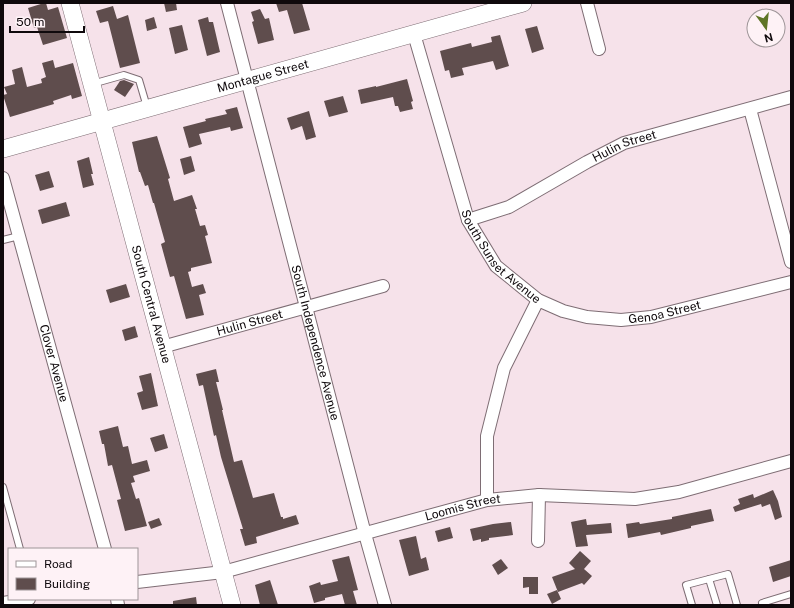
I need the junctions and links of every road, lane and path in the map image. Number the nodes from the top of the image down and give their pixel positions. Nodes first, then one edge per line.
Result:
1 (70, 3) edge
2 (227, 3) edge
3 (523, 3) edge
4 (587, 3) edge
5 (414, 34) junction
6 (599, 49) dead end
7 (247, 80) junction
8 (92, 84) junction
9 (791, 97) edge
10 (148, 108) junction
11 (750, 109) junction
12 (102, 121) junction
13 (3, 149) edge
14 (3, 178) edge
15 (468, 220) junction
16 (19, 236) junction
17 (3, 240) edge
18 (791, 262) edge
19 (791, 282) edge
20 (383, 286) dead end
21 (538, 300) junction
22 (307, 307) junction
23 (162, 346) junction
24 (791, 461) edge
25 (3, 487) edge
26 (539, 495) junction
27 (487, 500) junction
28 (365, 534) junction
29 (538, 541) dead end
30 (20, 548) edge
31 (105, 548) edge
32 (223, 572) junction
33 (709, 579) junction
34 (138, 582) edge
35 (791, 594) edge
36 (24, 600) edge
37 (3, 604) edge
38 (232, 605) edge
39 (384, 605) edge
40 (692, 605) edge
41 (717, 605) edge
42 (737, 605) edge
43 (763, 605) edge

1 - 8 main road, South Central Avenue
2 - 7 street, South Independence Avenue
3 - 5 main road, Montague Street
4 - 6 street
5 - 7 main road, Montague Street
5 - 15 street, South Sunset Avenue
7 - 10 main road, Montague Street
7 - 22 street, South Independence Avenue
8 - 10 lane
8 - 12 main road, South Central Avenue
9 - 11 street, Hulin Street
10 - 12 main road, Montague Street
11 - 15 street, Hulin Street
11 - 18 street
12 - 13 main road, Montague Street
12 - 23 main road, South Central Avenue
14 - 16 street, Clover Avenue
15 - 21 street, South Sunset Avenue
16 - 17 lane
16 - 31 street, Clover Avenue
19 - 21 street, Genoa Street
20 - 22 street, Hulin Street
21 - 27 street, South Sunset Avenue
22 - 23 street, Hulin Street
22 - 28 street, South Independence Avenue
23 - 32 main road, South Central Avenue
24 - 26 street, Loomis Street
25 - 30 lane
26 - 27 street, Loomis Street
26 - 29 street
27 - 28 street, Loomis Street
28 - 32 street, Loomis Street
28 - 39 street, South Independence Avenue
32 - 34 street, Loomis Street
32 - 38 main road, South Central Avenue
33 - 40 lane
33 - 41 lane
33 - 42 lane
35 - 43 lane
36 - 37 street

